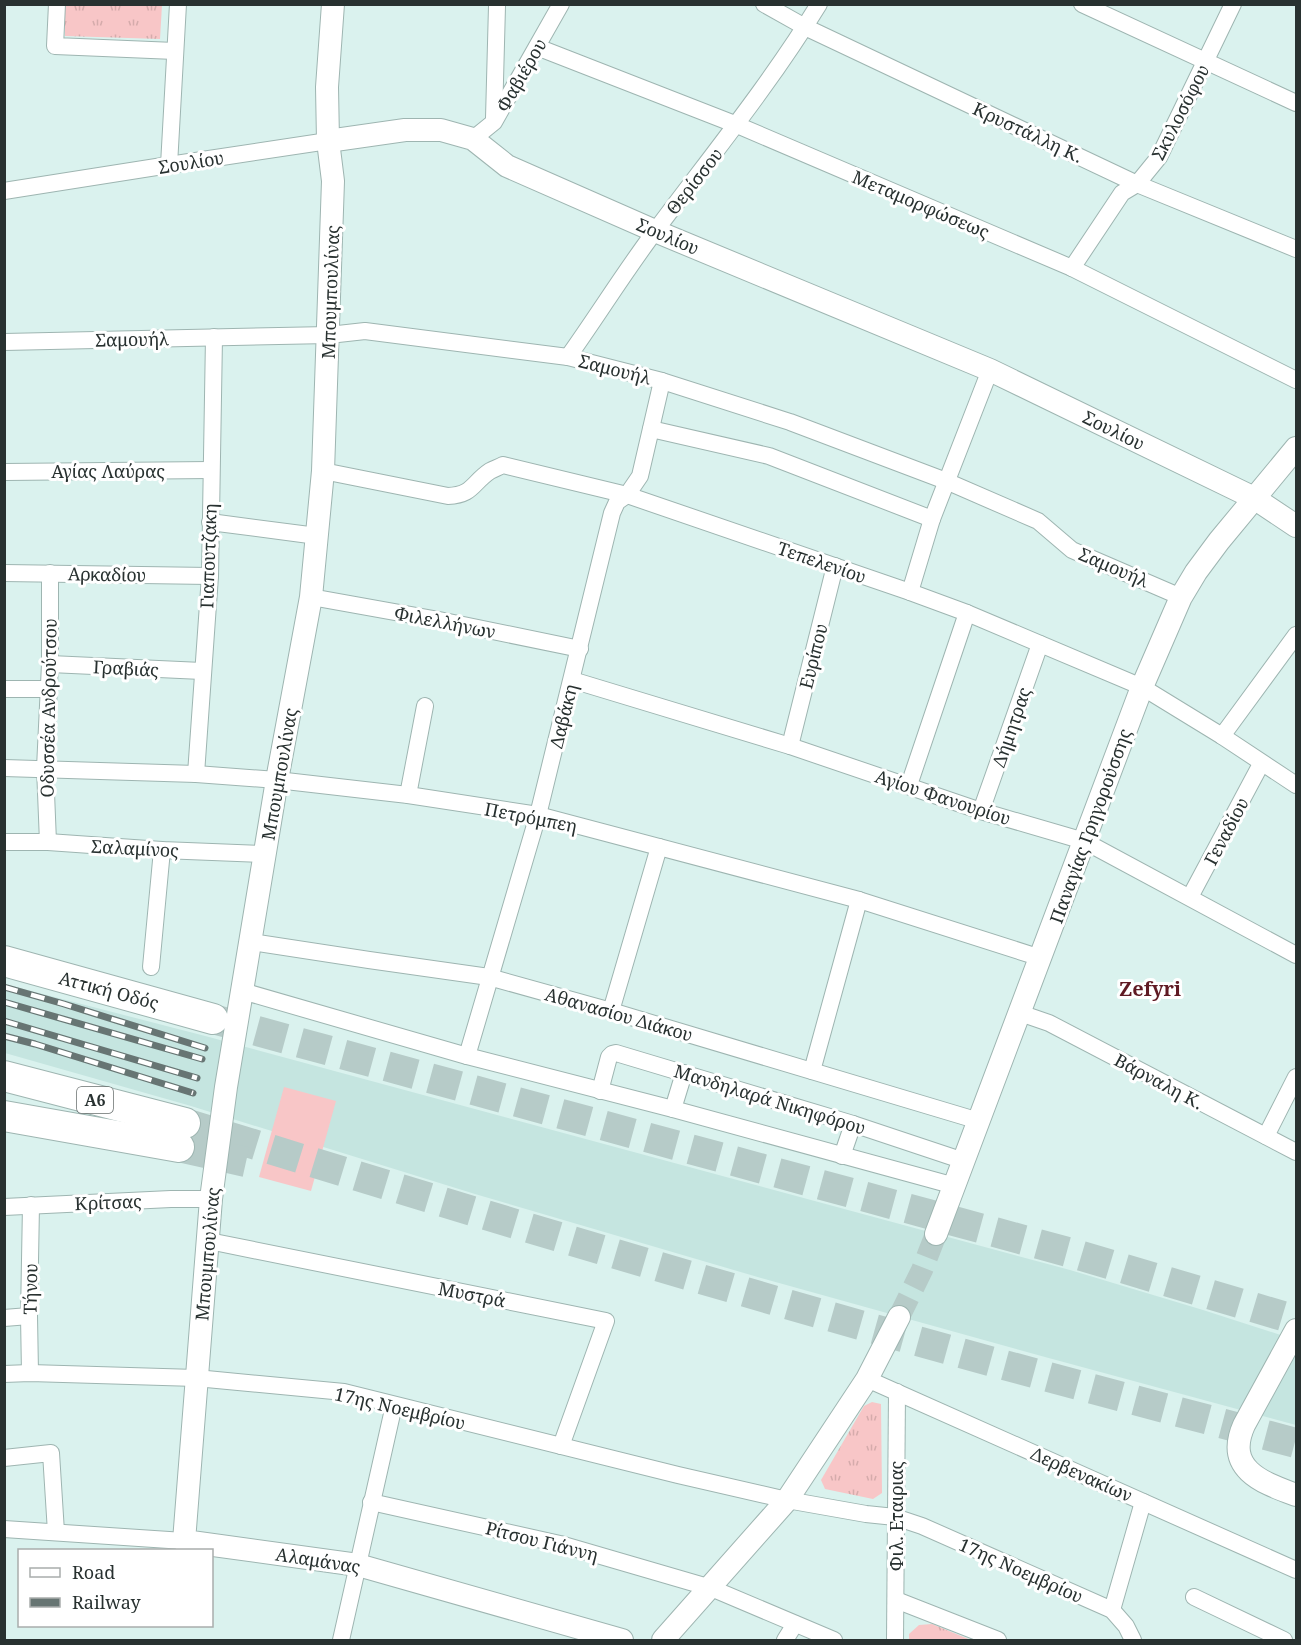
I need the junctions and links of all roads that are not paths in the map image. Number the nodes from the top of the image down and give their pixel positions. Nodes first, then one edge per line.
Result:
1 (57, 4) edge
2 (178, 4) edge
3 (333, 4) edge
4 (561, 4) edge
5 (764, 4) edge
6 (819, 4) edge
7 (1082, 4) edge
8 (1233, 4) edge
9 (497, 6) dead end
10 (806, 27) junction
11 (537, 47) junction
12 (175, 51) junction
13 (1206, 61) junction
14 (1296, 103) edge
15 (494, 122) junction
16 (737, 125) junction
17 (473, 139) junction
18 (328, 141) junction
19 (169, 165) junction
20 (1137, 184) junction
21 (4, 191) edge
22 (655, 231) junction
23 (1296, 249) edge
24 (1071, 268) junction
25 (329, 335) junction
26 (214, 337) junction
27 (4, 342) edge
28 (568, 357) junction
29 (990, 370) junction
30 (1296, 380) edge
31 (662, 381) junction
32 (651, 429) junction
33 (1296, 448) edge
34 (211, 470) junction
35 (323, 471) junction
36 (4, 472) edge
37 (946, 481) junction
38 (627, 495) junction
39 (1254, 498) junction
40 (932, 519) junction
41 (210, 522) junction
42 (1296, 526) edge
43 (317, 536) junction
44 (835, 566) junction
45 (4, 573) edge
46 (50, 573) junction
47 (210, 576) junction
48 (910, 592) junction
49 (310, 597) junction
50 (1182, 597) junction
51 (967, 614) junction
52 (1296, 634) edge
53 (1040, 644) junction
54 (579, 649) junction
55 (50, 664) junction
56 (202, 671) junction
57 (572, 680) junction
58 (1142, 687) junction
59 (4, 689) edge
60 (48, 689) junction
61 (425, 706) dead end
62 (1222, 736) junction
63 (790, 746) junction
64 (1262, 764) junction
65 (4, 768) edge
66 (45, 768) junction
67 (196, 774) junction
68 (277, 780) junction
69 (1296, 785) edge
70 (909, 786) junction
71 (408, 795) junction
72 (981, 811) junction
73 (538, 815) junction
74 (1084, 841) junction
75 (4, 842) edge
76 (48, 842) junction
77 (659, 847) junction
78 (162, 850) junction
79 (265, 854) junction
80 (1190, 897) junction
81 (859, 900) junction
82 (251, 942) junction
83 (4, 949) edge
84 (1296, 955) edge
85 (1041, 958) junction
86 (4, 961) edge
87 (151, 967) dead end
88 (46, 972) junction
89 (489, 977) junction
90 (242, 991) junction
91 (611, 1011) junction
92 (1020, 1013) junction
93 (213, 1018) tunnel mouth
94 (466, 1056) junction
95 (812, 1071) junction
96 (684, 1073) junction
97 (4, 1076) edge
98 (1296, 1077) edge
99 (600, 1091) junction
100 (673, 1109) junction
101 (4, 1116) edge
102 (980, 1121) junction
103 (852, 1124) junction
104 (1266, 1136) junction
105 (1296, 1152) edge
106 (842, 1156) junction
107 (964, 1161) junction
108 (955, 1186) junction
109 (211, 1199) junction
110 (31, 1205) junction
111 (4, 1207) edge
112 (936, 1234) tunnel mouth
113 (208, 1241) junction
114 (29, 1316) junction
115 (4, 1317) edge
116 (899, 1317) tunnel mouth
117 (1296, 1330) edge
118 (30, 1373) junction
119 (4, 1374) edge
120 (196, 1378) junction
121 (867, 1379) junction
122 (897, 1392) junction
123 (394, 1405) junction
124 (561, 1446) junction
125 (4, 1458) edge
126 (1296, 1495) edge
127 (787, 1500) junction
128 (372, 1502) junction
129 (1143, 1502) junction
130 (895, 1517) junction
131 (4, 1529) edge
132 (56, 1532) junction
133 (184, 1541) junction
134 (358, 1565) junction
135 (1296, 1570) edge
136 (711, 1588) junction
137 (1194, 1597) dead end
138 (896, 1600) junction
139 (1112, 1610) junction
140 (795, 1624) junction
141 (341, 1641) edge
142 (622, 1641) edge
143 (663, 1641) edge
144 (785, 1641) edge
145 (834, 1641) edge
146 (895, 1641) edge
147 (998, 1641) edge
148 (1133, 1641) edge
149 (1284, 1641) edge

1 - 12 street
2 - 12 street
3 - 18 street, Μπουμπουλίνας
4 - 11 street, Φαβιέρου
5 - 10 street, Κρυστάλλη Κ.
6 - 10 street, Θερίσσου
7 - 13 street
8 - 13 street, Σκυλοσόφου
9 - 15 street
10 - 16 street, Θερίσσου
10 - 20 street, Κρυστάλλη Κ.
11 - 15 street, Φαβιέρου
11 - 16 street, Μεταμορφώσεως
12 - 19 street
13 - 14 street
13 - 20 street, Σκυλοσόφου
15 - 17 street, Φαβιέρου
16 - 22 street, Θερίσσου
16 - 24 street, Μεταμορφώσεως
17 - 18 street, Σουλίου
17 - 22 street, Σουλίου
18 - 19 street, Σουλίου
18 - 25 street, Μπουμπουλίνας
19 - 21 street, Σουλίου
20 - 23 street, Κρυστάλλη Κ.
20 - 24 street, Σκυλοσόφου
22 - 28 street, Θερίσσου
22 - 29 street, Σουλίου
24 - 30 street, Μεταμορφώσεως
25 - 26 street, Σαμουήλ
25 - 28 street, Σαμουήλ
25 - 35 street, Μπουμπουλίνας
26 - 27 street, Σαμουήλ
26 - 34 street, Γιαπουτζακη
28 - 31 street, Σαμουήλ
29 - 37 street
29 - 39 street, Σουλίου
31 - 32 street, Δαβάκη
31 - 37 street, Σαμουήλ
32 - 38 street, Δαβάκη
32 - 40 street
33 - 39 street, Παναγίας Γρηγορούσσης
34 - 36 street, Αγίας Λαύρας
34 - 41 street, Γιαπουτζακη
35 - 38 street, Τεπελενίου
35 - 43 street, Μπουμπουλίνας
37 - 40 street
37 - 50 street, Σαμουήλ
38 - 44 street, Τεπελενίου
38 - 54 street, Δαβάκη
39 - 42 street, Σουλίου
39 - 50 street, Παναγίας Γρηγορούσσης
40 - 48 street
41 - 43 street
41 - 47 street, Γιαπουτζακη
43 - 49 street, Μπουμπουλίνας
44 - 48 street, Τεπελενίου
44 - 63 street, Ευρίπου
45 - 46 street, Αρκαδίου
46 - 47 street, Αρκαδίου
46 - 55 street, Οδυσσέα Ανδρούτσου
47 - 56 street, Γιαπουτζακη
48 - 51 street, Τεπελενίου
49 - 54 street, Φιλελλήνων
49 - 68 street, Μπουμπουλίνας
50 - 58 street, Παναγίας Γρηγορούσσης
51 - 53 street, Τεπελενίου
51 - 70 street
52 - 62 street
53 - 58 street, Τεπελενίου
53 - 72 street, Δήμητρας
54 - 57 street, Δαβάκη
55 - 56 street, Γραβιάς
55 - 60 street, Οδυσσέα Ανδρούτσου
56 - 67 street, Γιαπουτζακη
57 - 63 street, Αγίου Φανουρίου
57 - 73 street, Δαβάκη
58 - 62 street, Τεπελενίου
58 - 74 street, Παναγίας Γρηγορούσσης
59 - 60 street
60 - 66 street, Οδυσσέα Ανδρούτσου
61 - 71 street
62 - 64 street, Τεπελενίου
63 - 70 street, Αγίου Φανουρίου
64 - 69 street, Τεπελενίου
64 - 80 street, Γεναδίου
65 - 66 street, Πετρόμπεη
66 - 67 street, Πετρόμπεη
66 - 76 street, Οδυσσέα Ανδρούτσου
67 - 68 street, Πετρόμπεη
68 - 71 street, Πετρόμπεη
68 - 79 street, Μπουμπουλίνας
70 - 72 street, Αγίου Φανουρίου
71 - 73 street, Πετρόμπεη
72 - 74 street, Αγίου Φανουρίου
73 - 77 street, Πετρόμπεη
73 - 89 street, Δαβάκη
74 - 80 street, Αγίου Φανουρίου
74 - 85 street, Παναγίας Γρηγορούσσης
75 - 76 street, Σαλαμίνος
76 - 78 street, Σαλαμίνος
77 - 81 street, Πετρόμπεη
77 - 91 street
78 - 79 street, Σαλαμίνος
78 - 87 street
79 - 82 street, Μπουμπουλίνας
80 - 84 street, Αγίου Φανουρίου
81 - 85 street, Πετρόμπεη
81 - 95 street
82 - 89 street, Αθανασίου Διάκου
82 - 90 street, Μπουμπουλίνας
83 - 88 highway
85 - 92 street, Παναγίας Γρηγορούσσης
86 - 88 highway, Αττική Οδός
88 - 93 highway, Αττική Οδός
89 - 91 street, Αθανασίου Διάκου
89 - 94 street, Δαβάκη
90 - 94 street, Μανδηλαρά Νικηφόρου
90 - 109 street, Μπουμπουλίνας
91 - 95 street, Αθανασίου Διάκου
92 - 102 street, Παναγίας Γρηγορούσσης
92 - 104 street, Βάρναλη Κ.
94 - 99 street, Μανδηλαρά Νικηφόρου
95 - 102 street, Αθανασίου Διάκου
96 - 99 street, Μανδηλαρά Νικηφόρου
96 - 100 street
96 - 103 street, Μανδηλαρά Νικηφόρου
97 - 101 highway, Α6
98 - 104 street
99 - 100 street, Μανδηλαρά Νικηφόρου
100 - 106 street, Μανδηλαρά Νικηφόρου
102 - 107 street, Παναγίας Γρηγορούσσης
103 - 106 street
103 - 107 street, Μανδηλαρά Νικηφόρου
104 - 105 street, Βάρναλη Κ.
106 - 108 street, Μανδηλαρά Νικηφόρου
107 - 108 street, Παναγίας Γρηγορούσσης
108 - 112 street, Παναγίας Γρηγορούσσης
109 - 110 street, Κρίτσας
109 - 113 street, Μπουμπουλίνας
110 - 111 street, Κρίτσας
110 - 114 street, Τήνου
113 - 120 street, Μπουμπουλίνας
113 - 124 street, Μυστρά
114 - 115 street
114 - 118 street, Τήνου
116 - 121 street
117 - 126 street
118 - 119 street, 17ης Νοεμβρίου
118 - 120 street, 17ης Νοεμβρίου
120 - 123 street, 17ης Νοεμβρίου
120 - 133 street, Μπουμπουλίνας
121 - 122 street, Δερβενακίων
121 - 127 street
122 - 129 street, Δερβενακίων
122 - 130 street, Φιλ. Εταιριας
123 - 124 street, 17ης Νοεμβρίου
123 - 128 street
124 - 127 street, 17ης Νοεμβρίου
125 - 132 street
127 - 130 street, 17ης Νοεμβρίου
127 - 136 street
128 - 134 street
128 - 136 street, Ρίτσου Γιάννη
129 - 135 street, Δερβενακίων
129 - 139 street
130 - 138 street, Φιλ. Εταιριας
130 - 139 street, 17ης Νοεμβρίου
131 - 132 street, Αλαμάνας
132 - 133 street, Αλαμάνας
133 - 134 street, Αλαμάνας
134 - 141 street
134 - 142 street, Αλαμάνας
136 - 140 street, Ρίτσου Γιάννη
136 - 143 street
137 - 149 street
138 - 146 street, Φιλ. Εταιριας
138 - 147 street
139 - 148 street, 17ης Νοεμβρίου
140 - 144 street
140 - 145 street, Ρίτσου Γιάννη

